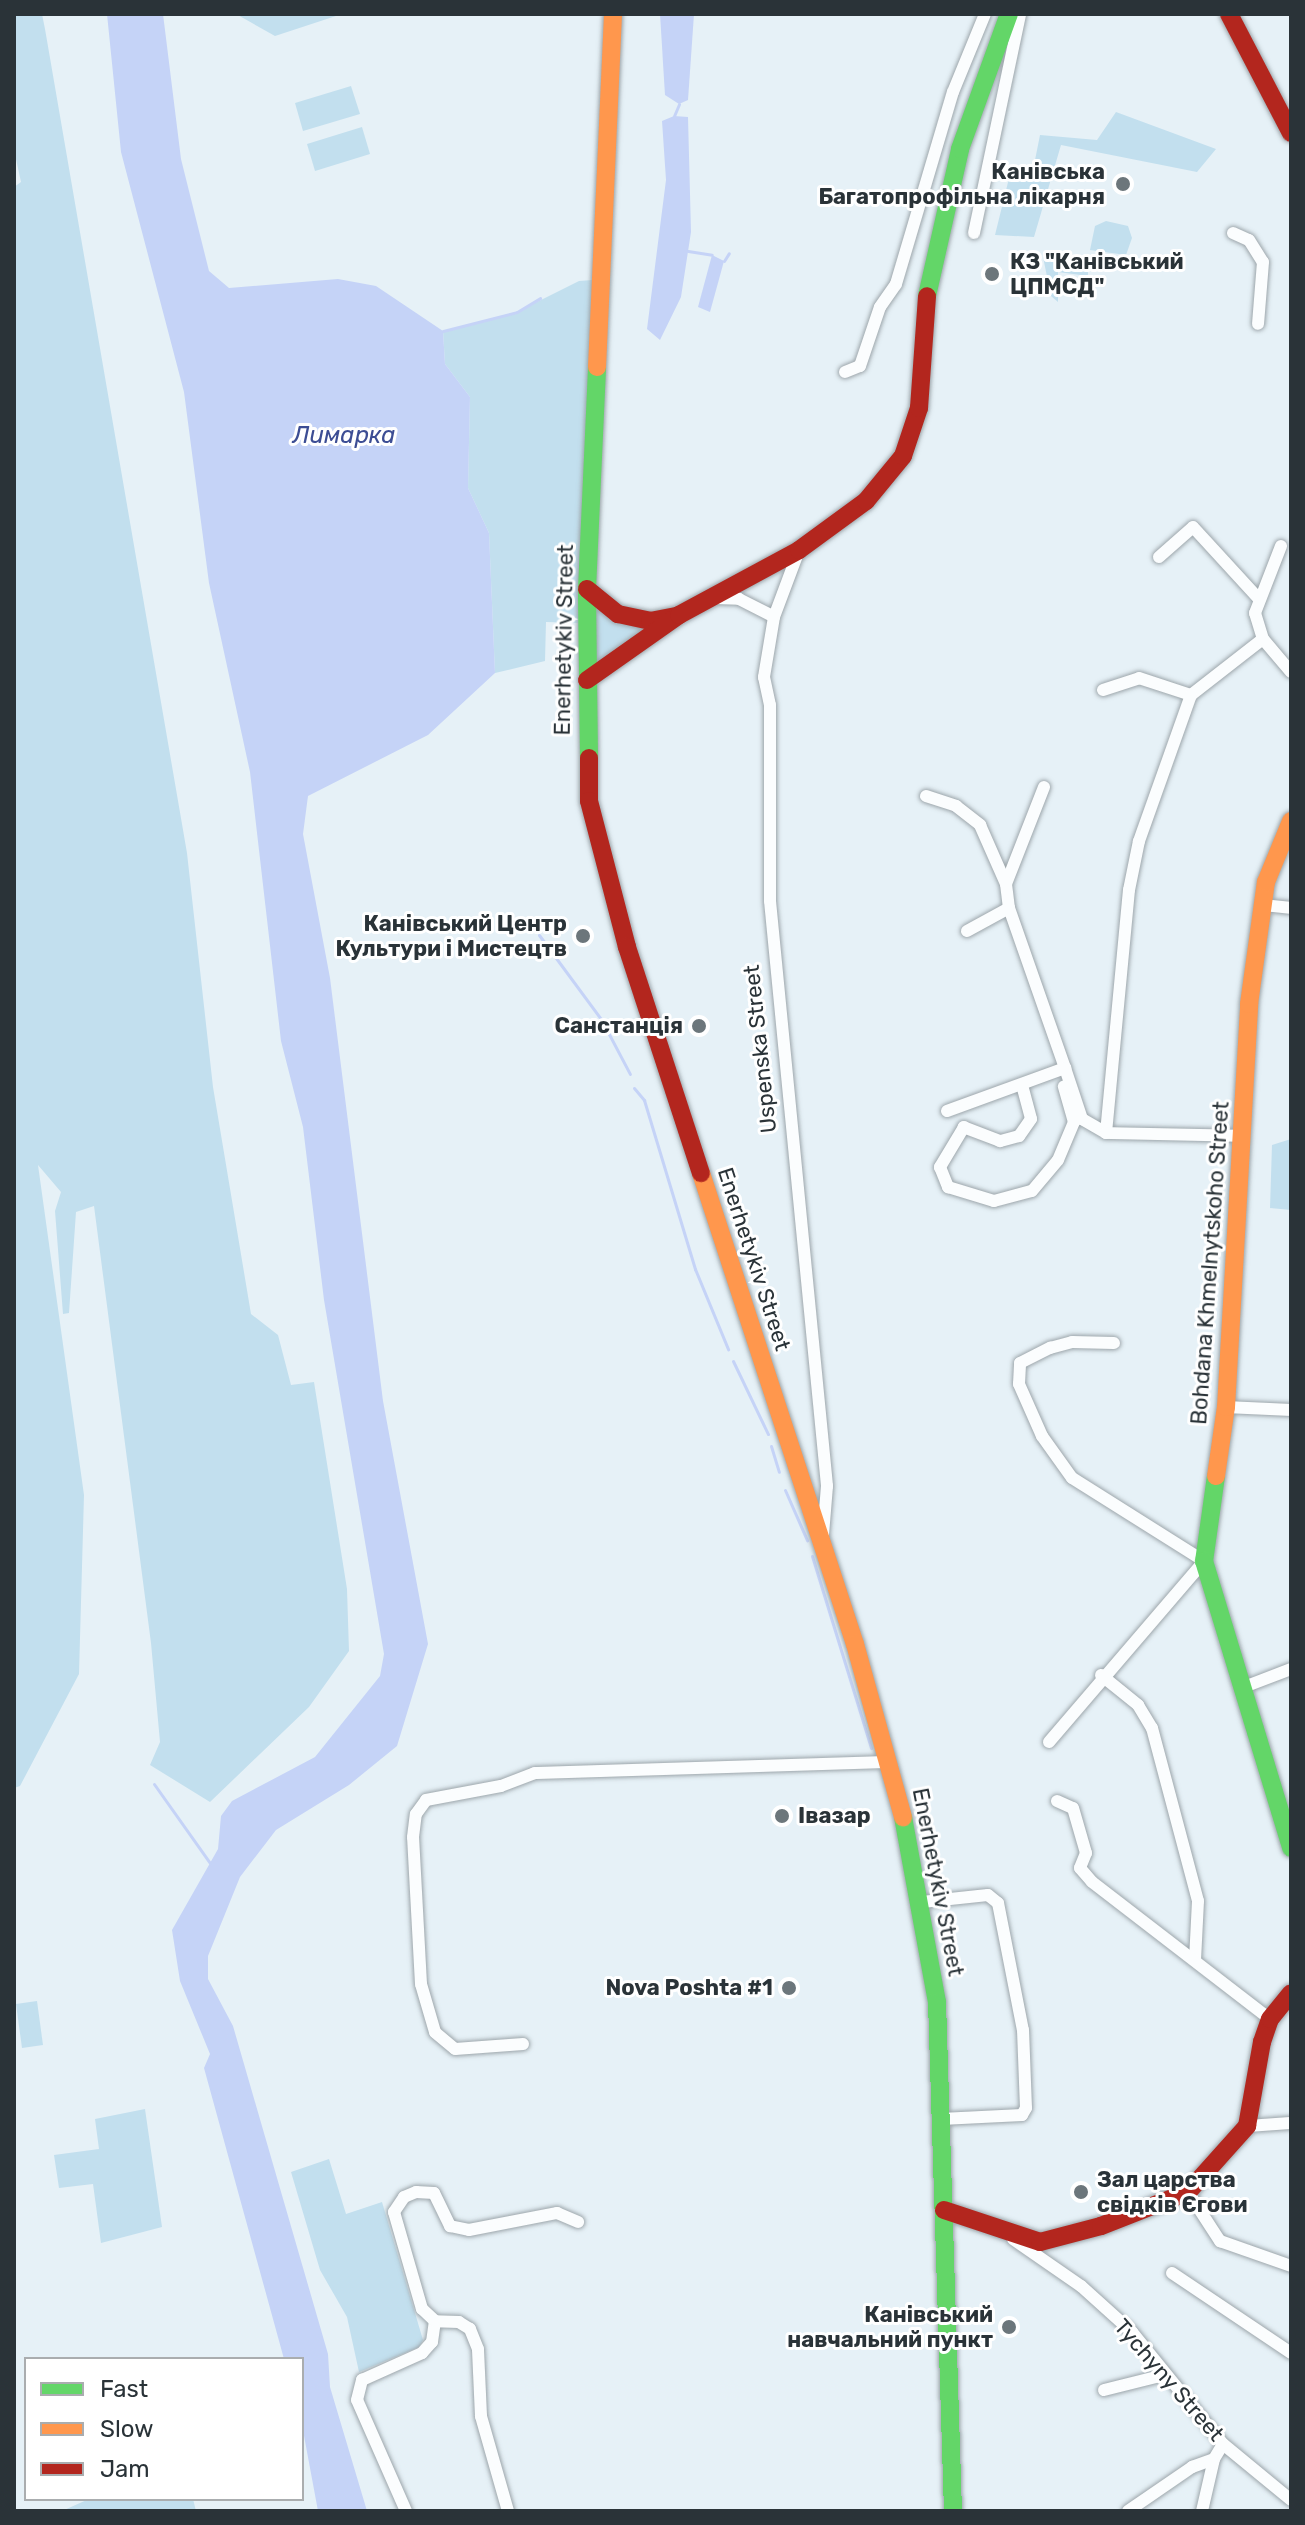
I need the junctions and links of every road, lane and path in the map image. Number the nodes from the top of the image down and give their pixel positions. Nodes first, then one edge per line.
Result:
1 (613, 14) edge
2 (985, 14) edge
3 (1009, 14) edge
4 (1020, 14) edge
5 (1229, 14) edge
6 (1291, 133) edge
7 (974, 233) dead end
8 (1233, 233) dead end
9 (1258, 324) dead end
10 (845, 372) dead end
11 (1281, 546) dead end
12 (799, 550) junction
13 (1159, 557) dead end
14 (587, 589) junction
15 (712, 598) junction
16 (1258, 598) junction
17 (679, 615) junction
18 (774, 617) junction
19 (1263, 639) junction
20 (1291, 672) edge
21 (587, 680) junction
22 (1103, 690) dead end
23 (1191, 695) junction
24 (1044, 787) dead end
25 (926, 796) dead end
26 (1290, 825) edge
27 (1006, 884) junction
28 (1263, 905) junction
29 (1009, 908) junction
30 (1291, 908) edge
31 (967, 931) dead end
32 (1065, 1068) junction
33 (1022, 1085) junction
34 (1064, 1086) dead end
35 (974, 1103) junction
36 (947, 1111) dead end
37 (964, 1127) junction
38 (1106, 1133) junction
39 (1244, 1136) junction
40 (1114, 1343) dead end
41 (1226, 1407) junction
42 (1291, 1410) edge
43 (822, 1542) junction
44 (1204, 1561) junction
45 (1291, 1669) edge
46 (1101, 1675) junction
47 (1244, 1687) junction
48 (1049, 1742) dead end
49 (888, 1762) junction
50 (1057, 1801) dead end
51 (1291, 1848) edge
52 (922, 1902) junction
53 (1195, 1960) junction
54 (1291, 1993) edge
55 (1270, 2019) junction
56 (523, 2044) dead end
57 (941, 2119) junction
58 (1288, 2121) edge
59 (1247, 2126) junction
60 (1188, 2192) junction
61 (944, 2210) junction
62 (578, 2222) dead end
63 (1007, 2235) junction
64 (1291, 2266) edge
65 (1172, 2273) dead end
66 (435, 2321) junction
67 (1291, 2353) edge
68 (1164, 2375) junction
69 (1104, 2390) dead end
70 (1223, 2444) junction
71 (1214, 2459) junction
72 (1291, 2500) edge
73 (406, 2511) edge
74 (508, 2511) edge
75 (953, 2511) edge
76 (1128, 2511) edge
77 (1202, 2511) edge

1 - 14 main road, Enerhetykiv Street
2 - 10 street
3 - 12 main road
4 - 7 street
5 - 6 main road
8 - 9 street
11 - 16 street
12 - 15 main road
12 - 18 street, Uspenska Street
13 - 16 street
14 - 17 main road
14 - 21 main road, Enerhetykiv Street
15 - 17 main road
15 - 18 street
16 - 19 street
17 - 21 main road
18 - 43 street, Uspenska Street
19 - 20 street
19 - 23 street
21 - 43 main road, Enerhetykiv Street
22 - 23 street
23 - 38 street
24 - 27 street
25 - 27 street
26 - 28 main road, Bohdana Khmelnytskoho Street
27 - 29 street
28 - 30 street
28 - 39 main road, Bohdana Khmelnytskoho Street
29 - 31 street
29 - 32 street
32 - 33 street
32 - 38 street
33 - 35 street
33 - 37 street
34 - 37 street
35 - 36 street
35 - 37 street
38 - 39 street
39 - 41 main road, Bohdana Khmelnytskoho Street
40 - 44 street
41 - 42 street
41 - 44 main road, Bohdana Khmelnytskoho Street
43 - 49 main road, Enerhetykiv Street
44 - 46 street
44 - 47 main road
45 - 47 street
46 - 48 street
46 - 53 street
47 - 51 main road
49 - 52 main road, Enerhetykiv Street
49 - 56 street
50 - 53 street
52 - 57 main road, Enerhetykiv Street
52 - 57 street
53 - 55 street
54 - 55 main road
55 - 59 main road
57 - 61 main road, Enerhetykiv Street
58 - 59 street
59 - 60 main road
60 - 63 main road
60 - 64 street
61 - 63 main road
61 - 75 main road, Enerhetykiv Street
62 - 66 street
63 - 68 street, Tychyny Street
65 - 67 street
66 - 73 street
66 - 74 street
68 - 69 street
68 - 70 street, Tychyny Street
70 - 71 street
70 - 72 street, Tychyny Street
71 - 76 street
71 - 77 street

